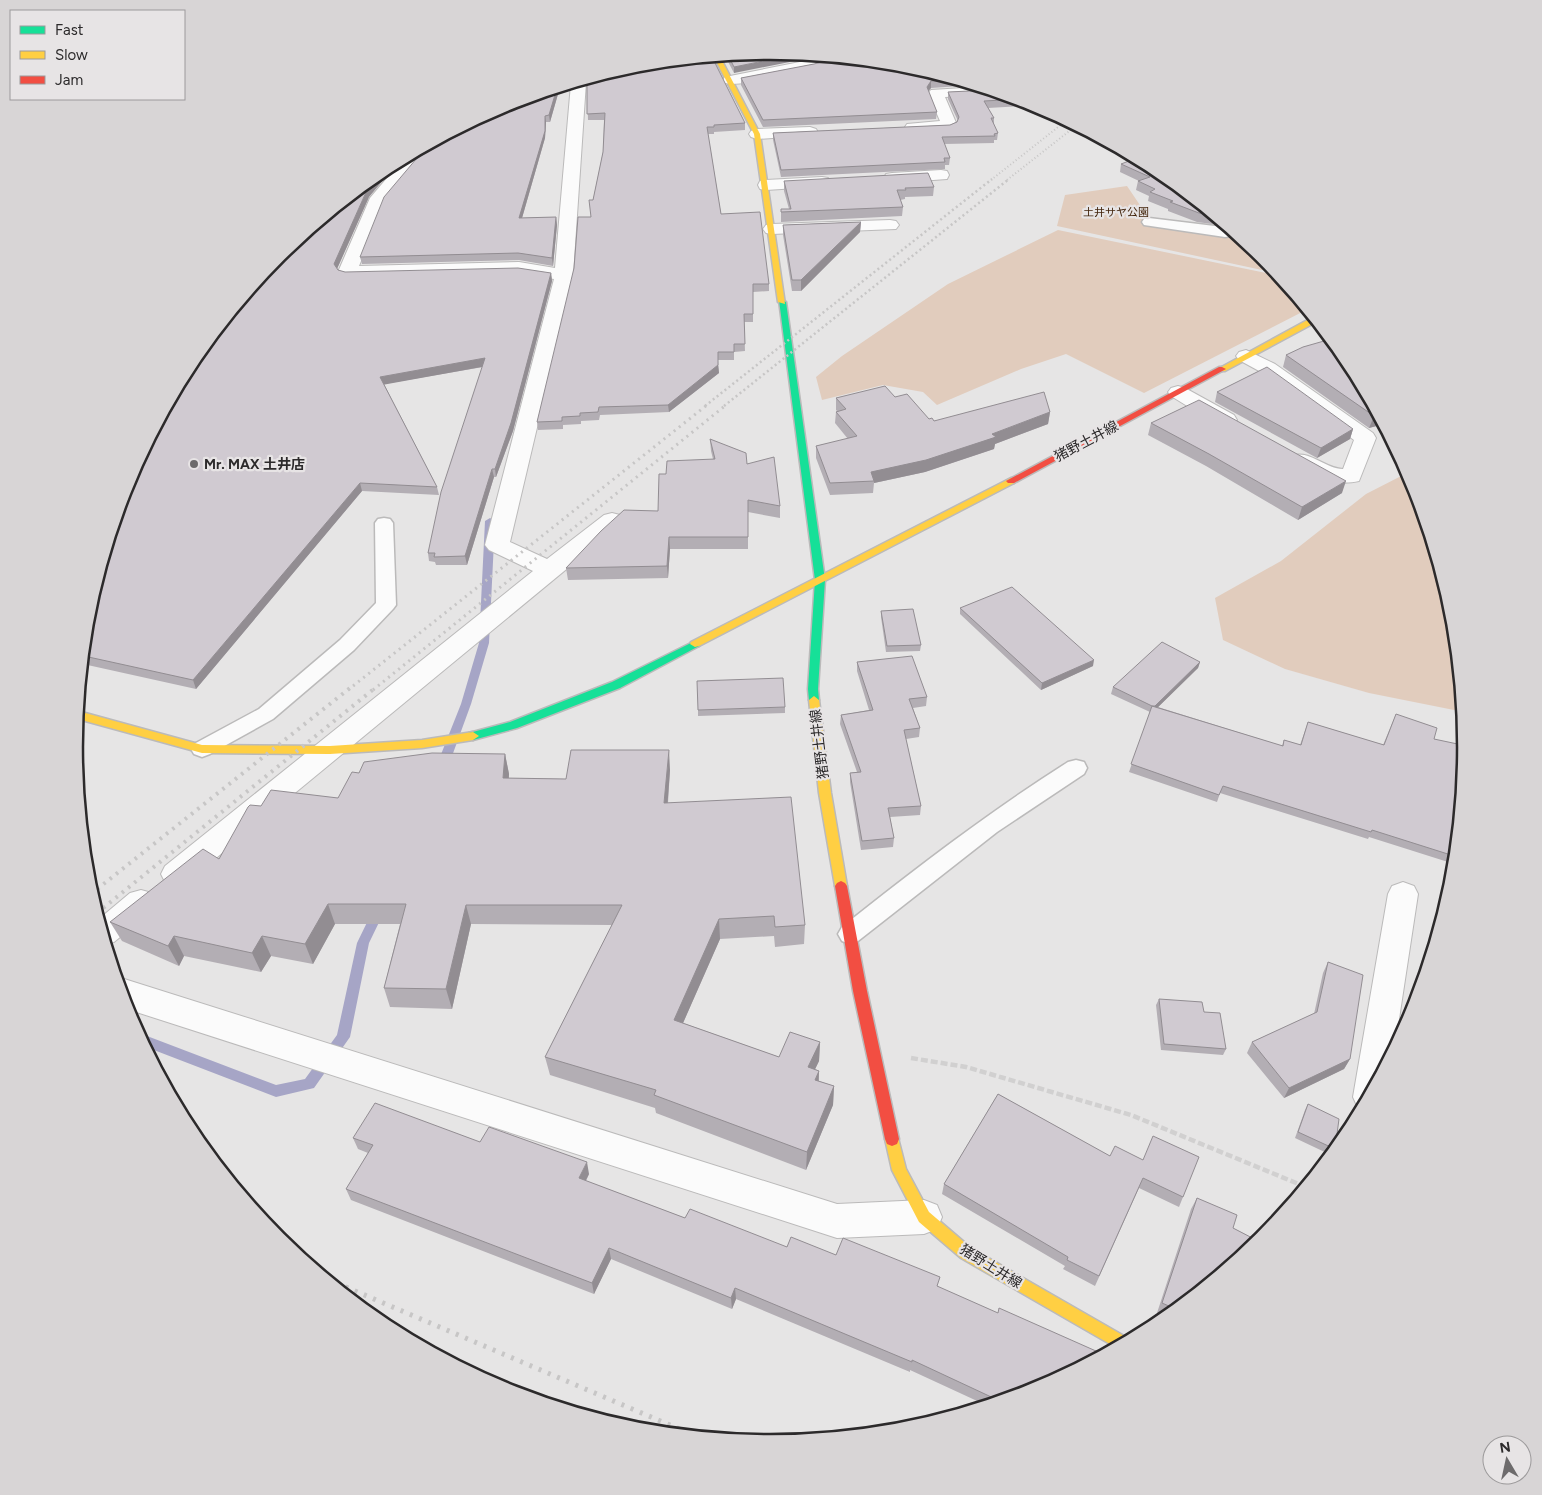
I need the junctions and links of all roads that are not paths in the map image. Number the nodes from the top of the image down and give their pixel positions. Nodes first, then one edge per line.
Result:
1 (720, 62) edge
2 (822, 62) edge
3 (730, 80) junction
4 (579, 87) edge
5 (978, 92) edge
6 (901, 127) edge
7 (824, 131) edge
8 (757, 134) junction
9 (409, 163) edge
10 (941, 176) edge
11 (873, 179) edge
12 (834, 181) edge
13 (766, 184) junction
14 (1149, 222) dead end
15 (890, 225) edge
16 (772, 229) junction
17 (1226, 233) edge
18 (564, 274) junction
19 (1310, 322) edge
20 (1246, 356) junction
21 (1178, 392) junction
22 (1242, 428) edge
23 (1285, 452) edge
24 (612, 520) edge
25 (384, 523) dead end
26 (549, 569) junction
27 (820, 580) junction
28 (84, 717) edge
29 (202, 749) junction
30 (330, 750) junction
31 (1076, 768) dead end
32 (1403, 894) dead end
33 (108, 929) edge
34 (850, 934) junction
35 (130, 995) edge
36 (1373, 1079) edge
37 (924, 1217) junction
38 (1119, 1341) edge

1 - 3 street
2 - 3 street
3 - 8 street
4 - 18 street
5 - 6 street
7 - 8 street
8 - 13 street
9 - 18 street
10 - 11 street
12 - 13 street
13 - 16 street
14 - 17 lane
15 - 16 street
16 - 27 street
18 - 26 street
19 - 20 street, 猪野土井線
20 - 21 street, 猪野土井線
20 - 23 street
21 - 22 street
21 - 27 street, 猪野土井線
24 - 26 street
25 - 29 lane
26 - 30 street
27 - 30 street
27 - 34 street, 猪野土井線
28 - 29 street
29 - 30 street
30 - 33 street
31 - 34 lane
32 - 36 street
34 - 37 street, 猪野土井線
35 - 37 street
37 - 38 street, 猪野土井線

